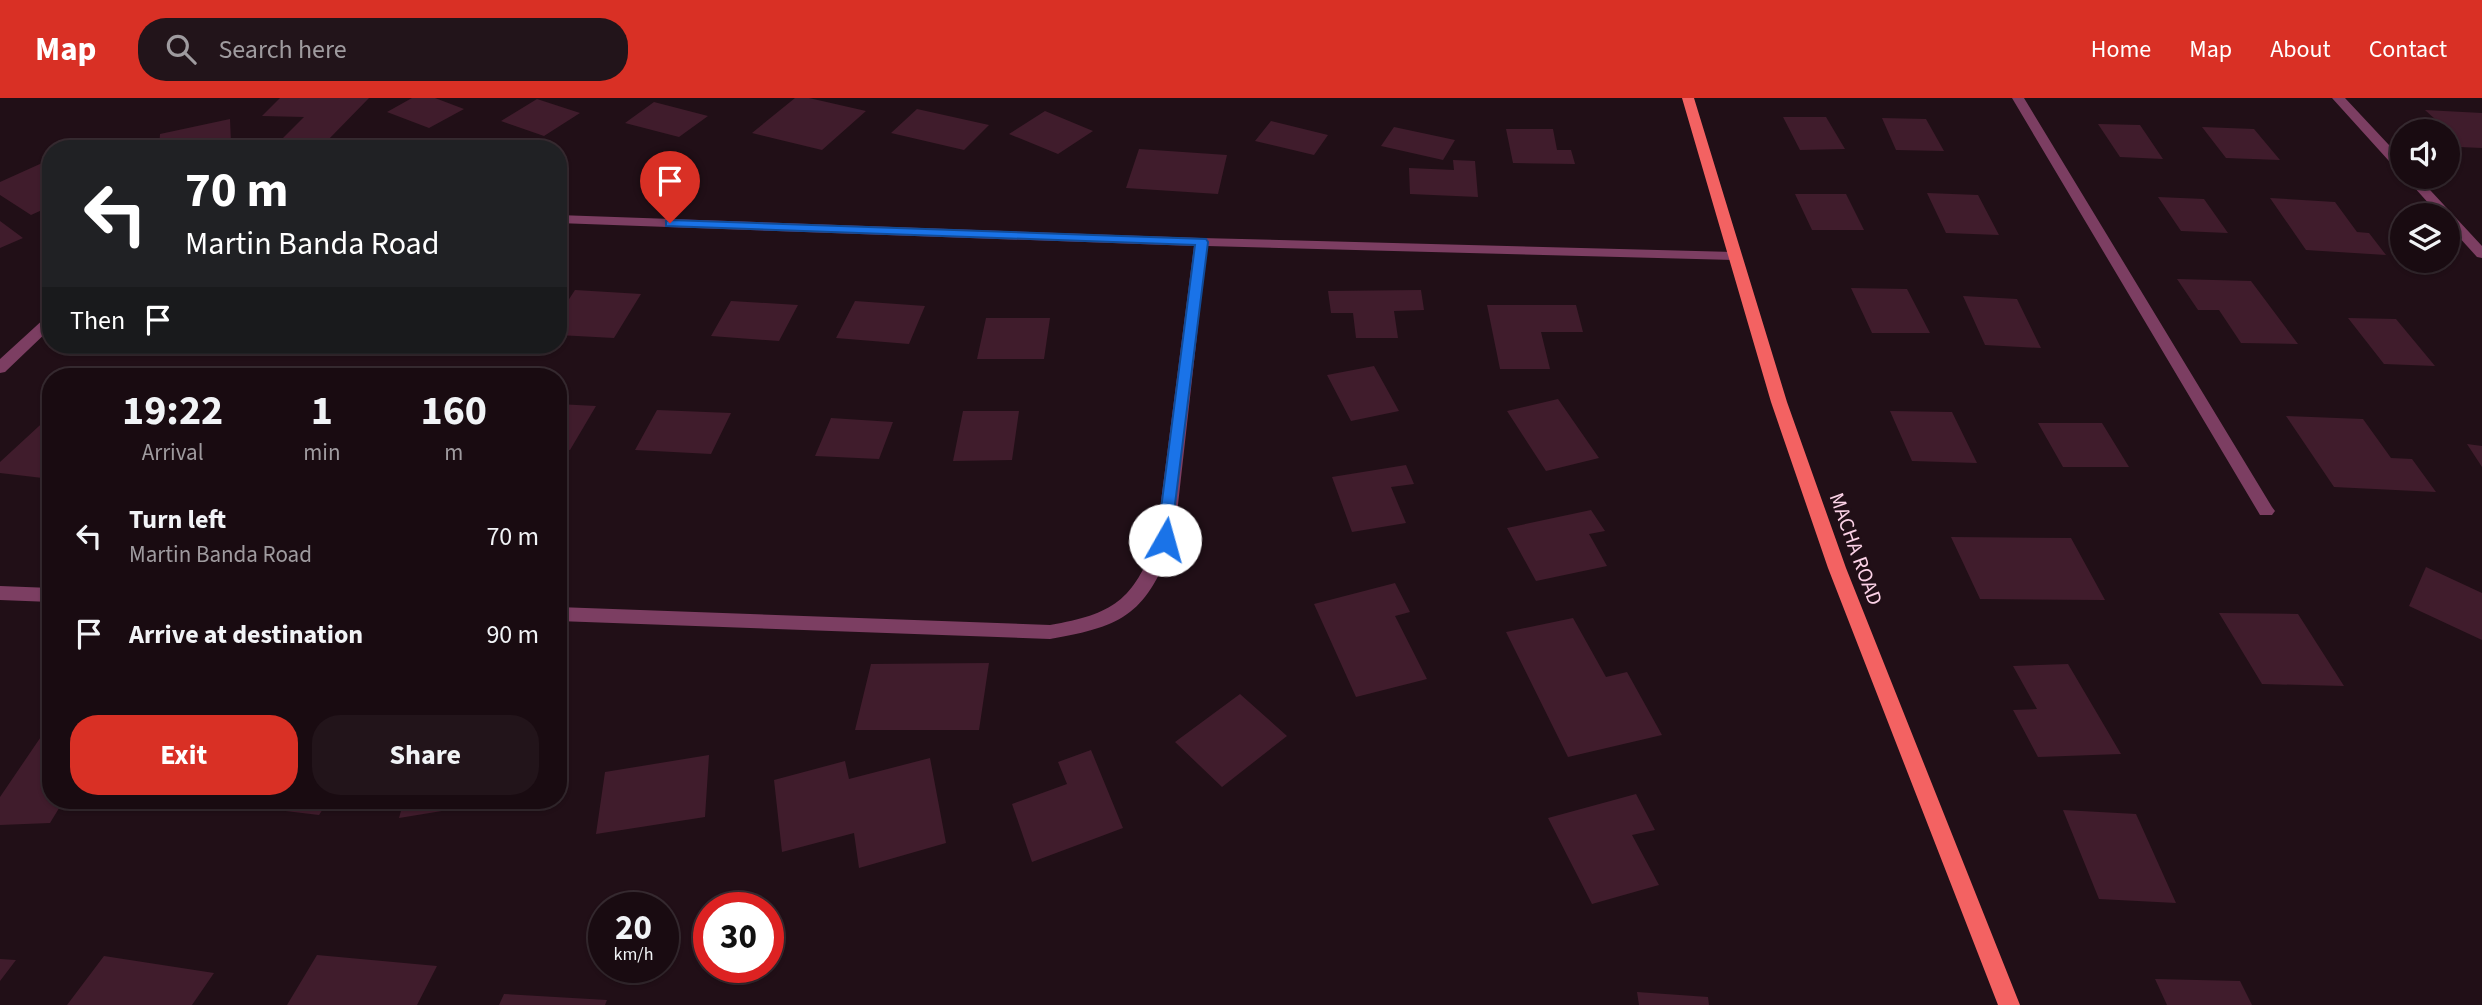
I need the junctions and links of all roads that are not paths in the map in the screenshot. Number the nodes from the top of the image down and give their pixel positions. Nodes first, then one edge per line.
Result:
1 (1688, 98) edge
2 (2018, 98) edge
3 (2338, 98) edge
4 (2390, 154) edge
5 (2422, 189) edge
6 (2435, 203) edge
7 (567, 219) edge
8 (2460, 230) edge
9 (1202, 242) junction
10 (2482, 254) edge
11 (1734, 256) junction
12 (42, 328) edge
13 (0, 368) edge
14 (2266, 511) dead end
15 (0, 593) edge
16 (42, 595) edge
17 (567, 614) edge
18 (2009, 1005) edge

1 - 11 main road, MACHA ROAD
2 - 14 street
3 - 4 street
5 - 6 street
7 - 9 street
8 - 10 street
9 - 11 street
9 - 17 street
11 - 18 main road, MACHA ROAD
12 - 13 street
15 - 16 street

